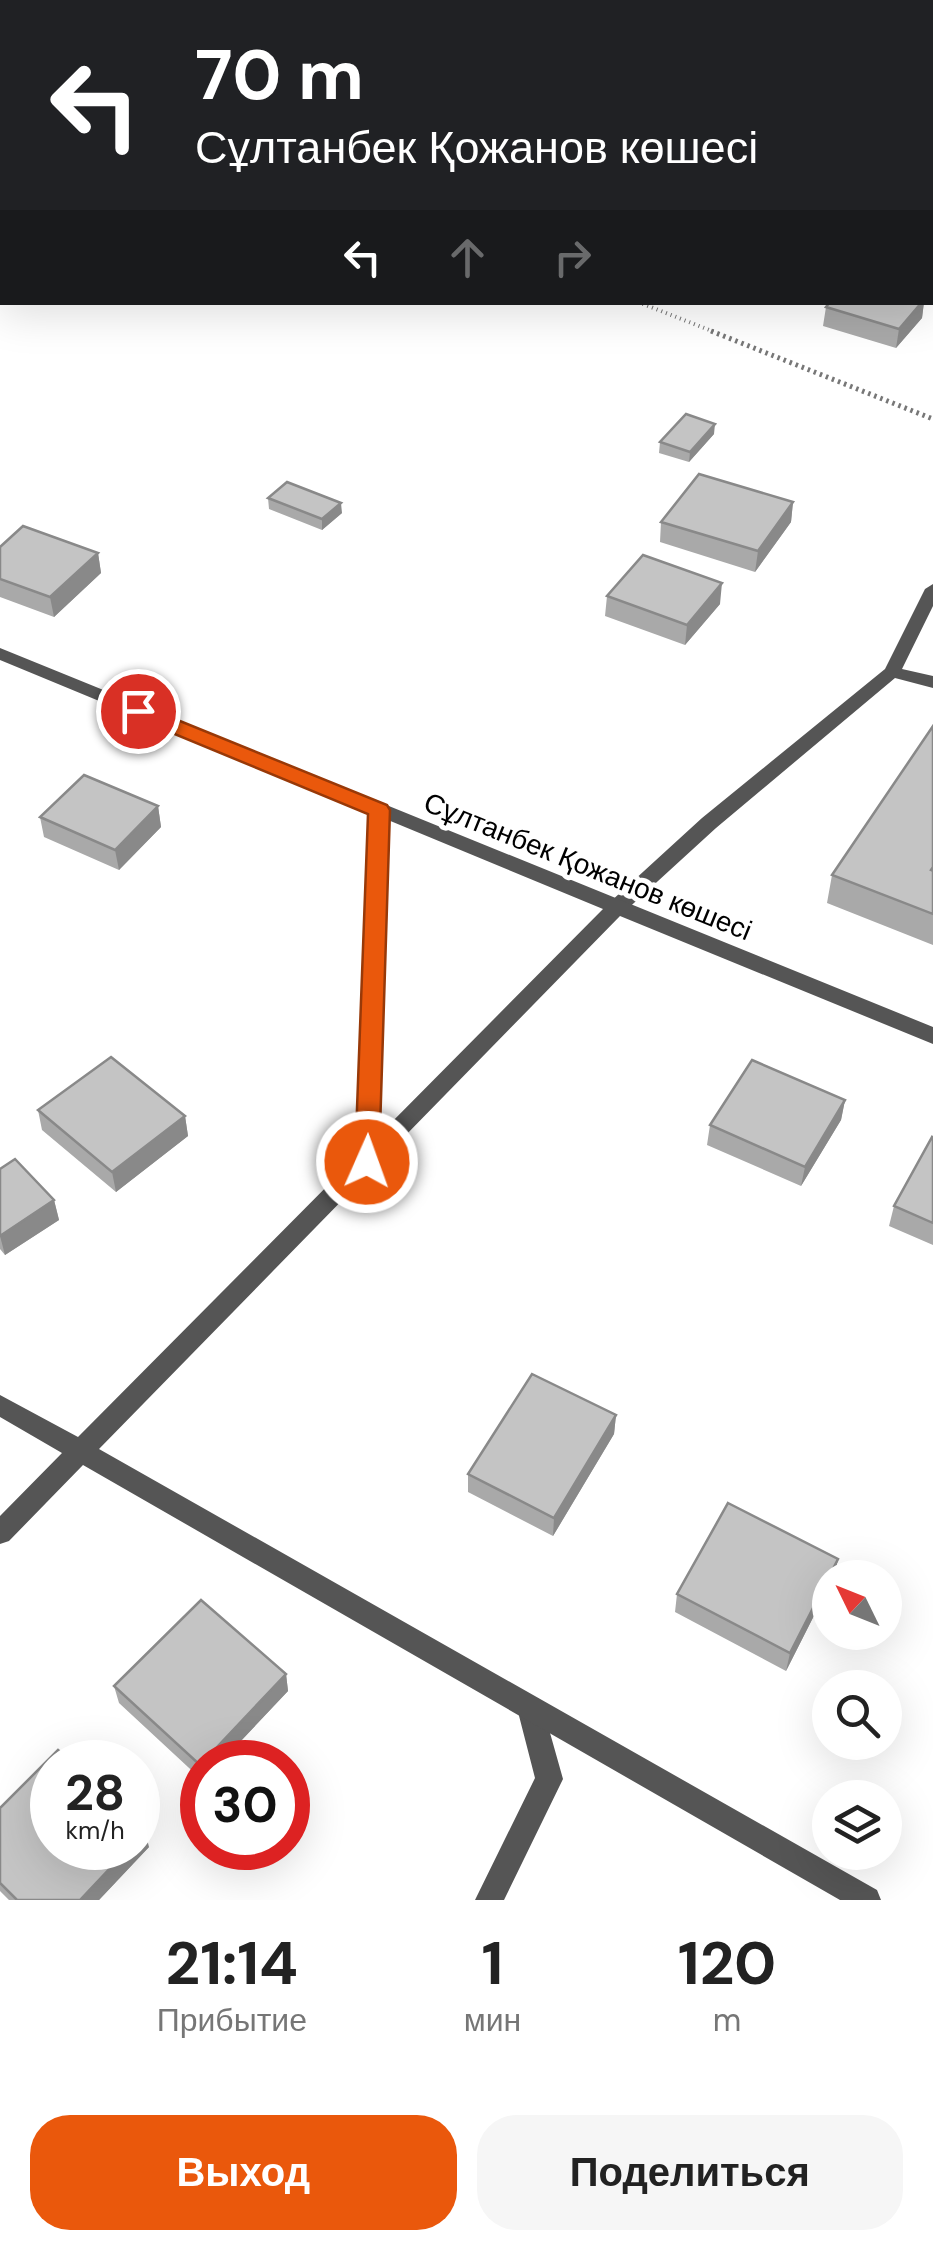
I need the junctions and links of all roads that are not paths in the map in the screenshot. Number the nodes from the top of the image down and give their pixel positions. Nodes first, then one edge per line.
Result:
1 (933, 590) edge
2 (0, 654) edge
3 (892, 672) junction
4 (933, 682) edge
5 (379, 810) junction
6 (616, 908) junction
7 (933, 1036) edge
8 (367, 1162) junction
9 (0, 1405) edge
10 (81, 1452) junction
11 (0, 1533) edge
12 (530, 1708) junction
13 (489, 1900) edge
14 (867, 1900) edge

1 - 3 street
2 - 5 street, Сұлтанбек Қожанов көшесі
3 - 4 street
3 - 6 street
5 - 6 street, Сұлтанбек Қожанов көшесі
5 - 8 street
6 - 7 street, Сұлтанбек Қожанов көшесі
6 - 8 street
8 - 10 street
9 - 10 street
10 - 11 street
10 - 12 street
12 - 13 street
12 - 14 street

